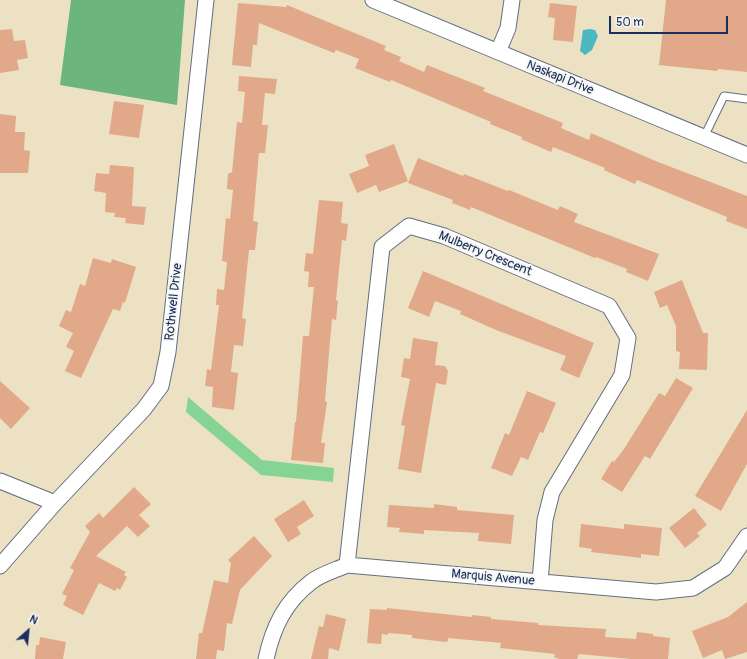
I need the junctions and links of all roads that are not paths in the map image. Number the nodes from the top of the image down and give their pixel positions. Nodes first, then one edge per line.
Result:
1 (206, 0) edge
2 (373, 0) edge
3 (512, 0) edge
4 (498, 52) junction
5 (747, 99) edge
6 (704, 137) junction
7 (747, 154) edge
8 (0, 481) edge
9 (55, 503) junction
10 (747, 536) edge
11 (347, 565) junction
12 (0, 566) edge
13 (540, 582) junction
14 (266, 659) edge

1 - 9 street, Rothwell Drive
2 - 4 street, Naskapi Drive
3 - 4 street
4 - 6 street, Naskapi Drive
5 - 6 lane
6 - 7 street, Naskapi Drive
8 - 9 street
9 - 12 street, Rothwell Drive
10 - 13 street, Marquis Avenue
11 - 13 street, Marquis Avenue
11 - 13 street, Mulberry Crescent
11 - 14 street, Marquis Avenue

